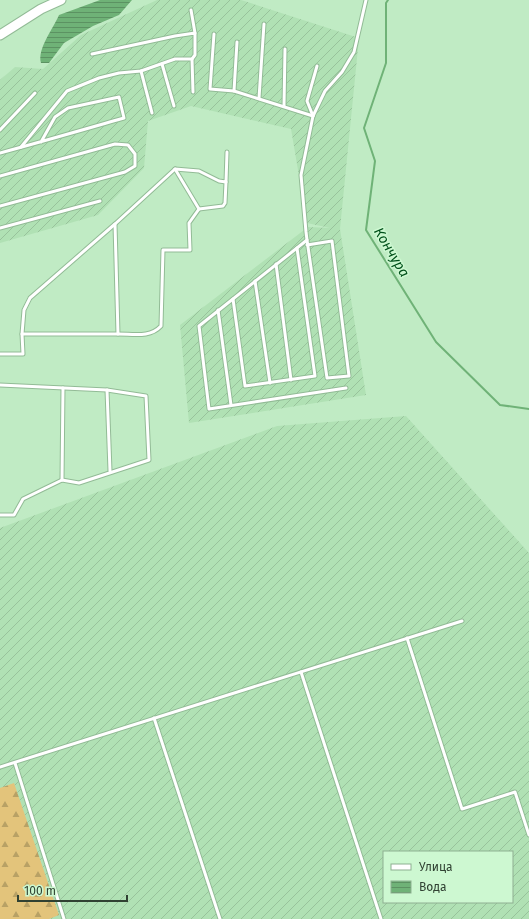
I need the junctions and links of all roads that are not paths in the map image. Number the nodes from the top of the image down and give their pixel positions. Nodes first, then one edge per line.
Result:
1 (61, 0) edge
2 (366, 0) edge
3 (191, 10) dead end
4 (264, 24) dead end
5 (195, 33) junction
6 (214, 34) dead end
7 (0, 35) edge
8 (237, 42) dead end
9 (285, 49) dead end
10 (92, 54) dead end
11 (192, 59) junction
12 (162, 64) junction
13 (317, 66) dead end
14 (141, 71) junction
15 (234, 91) junction
16 (193, 92) dead end
17 (35, 93) dead end
18 (259, 98) junction
19 (174, 106) dead end
20 (284, 106) junction
21 (152, 114) dead end
22 (313, 116) junction
23 (0, 130) edge
24 (41, 142) junction
25 (21, 147) junction
26 (227, 152) dead end
27 (0, 153) edge
28 (175, 169) junction
29 (0, 176) edge
30 (226, 182) junction
31 (100, 201) dead end
32 (0, 206) edge
33 (199, 209) junction
34 (115, 224) junction
35 (0, 228) edge
36 (307, 240) junction
37 (308, 245) junction
38 (297, 248) junction
39 (276, 264) junction
40 (255, 281) junction
41 (233, 299) junction
42 (218, 310) junction
43 (22, 334) junction
44 (118, 334) junction
45 (0, 354) edge
46 (292, 380) junction
47 (270, 383) junction
48 (0, 384) edge
49 (63, 388) junction
50 (346, 388) dead end
51 (107, 390) junction
52 (231, 406) junction
53 (110, 472) junction
54 (62, 480) junction
55 (0, 515) edge
56 (462, 621) dead end
57 (407, 638) junction
58 (301, 672) junction
59 (154, 718) junction
60 (15, 763) junction
61 (0, 767) edge
62 (529, 835) edge
63 (64, 919) edge
64 (220, 919) edge
65 (380, 919) edge

1 - 7 main road
2 - 22 lane
3 - 5 lane
4 - 18 lane
5 - 10 lane
5 - 11 lane
6 - 15 lane
8 - 15 lane
9 - 20 lane
11 - 12 lane
11 - 16 lane
12 - 14 lane
12 - 19 lane
13 - 22 lane
14 - 21 lane
14 - 25 lane
15 - 18 lane
17 - 23 lane
18 - 20 lane
20 - 22 lane
22 - 36 lane
24 - 24 lane
24 - 25 lane
25 - 27 lane
26 - 30 lane
28 - 30 lane
28 - 33 lane
28 - 34 lane
29 - 32 lane
30 - 33 lane
31 - 35 lane
33 - 44 lane
34 - 43 lane
34 - 44 lane
36 - 37 lane
36 - 38 lane
37 - 37 lane
38 - 39 lane
38 - 46 lane
39 - 40 lane
39 - 46 lane
40 - 41 lane
40 - 47 lane
41 - 42 lane
41 - 47 lane
42 - 52 lane
42 - 52 lane
43 - 44 lane
43 - 45 lane
46 - 47 lane
48 - 49 lane
49 - 51 lane
49 - 54 lane
50 - 52 lane
51 - 53 lane
51 - 53 lane
53 - 54 lane
54 - 55 lane
56 - 57 lane
57 - 58 lane
57 - 62 lane
58 - 59 lane
58 - 65 lane
59 - 60 lane
59 - 64 lane
60 - 61 lane
60 - 63 lane

